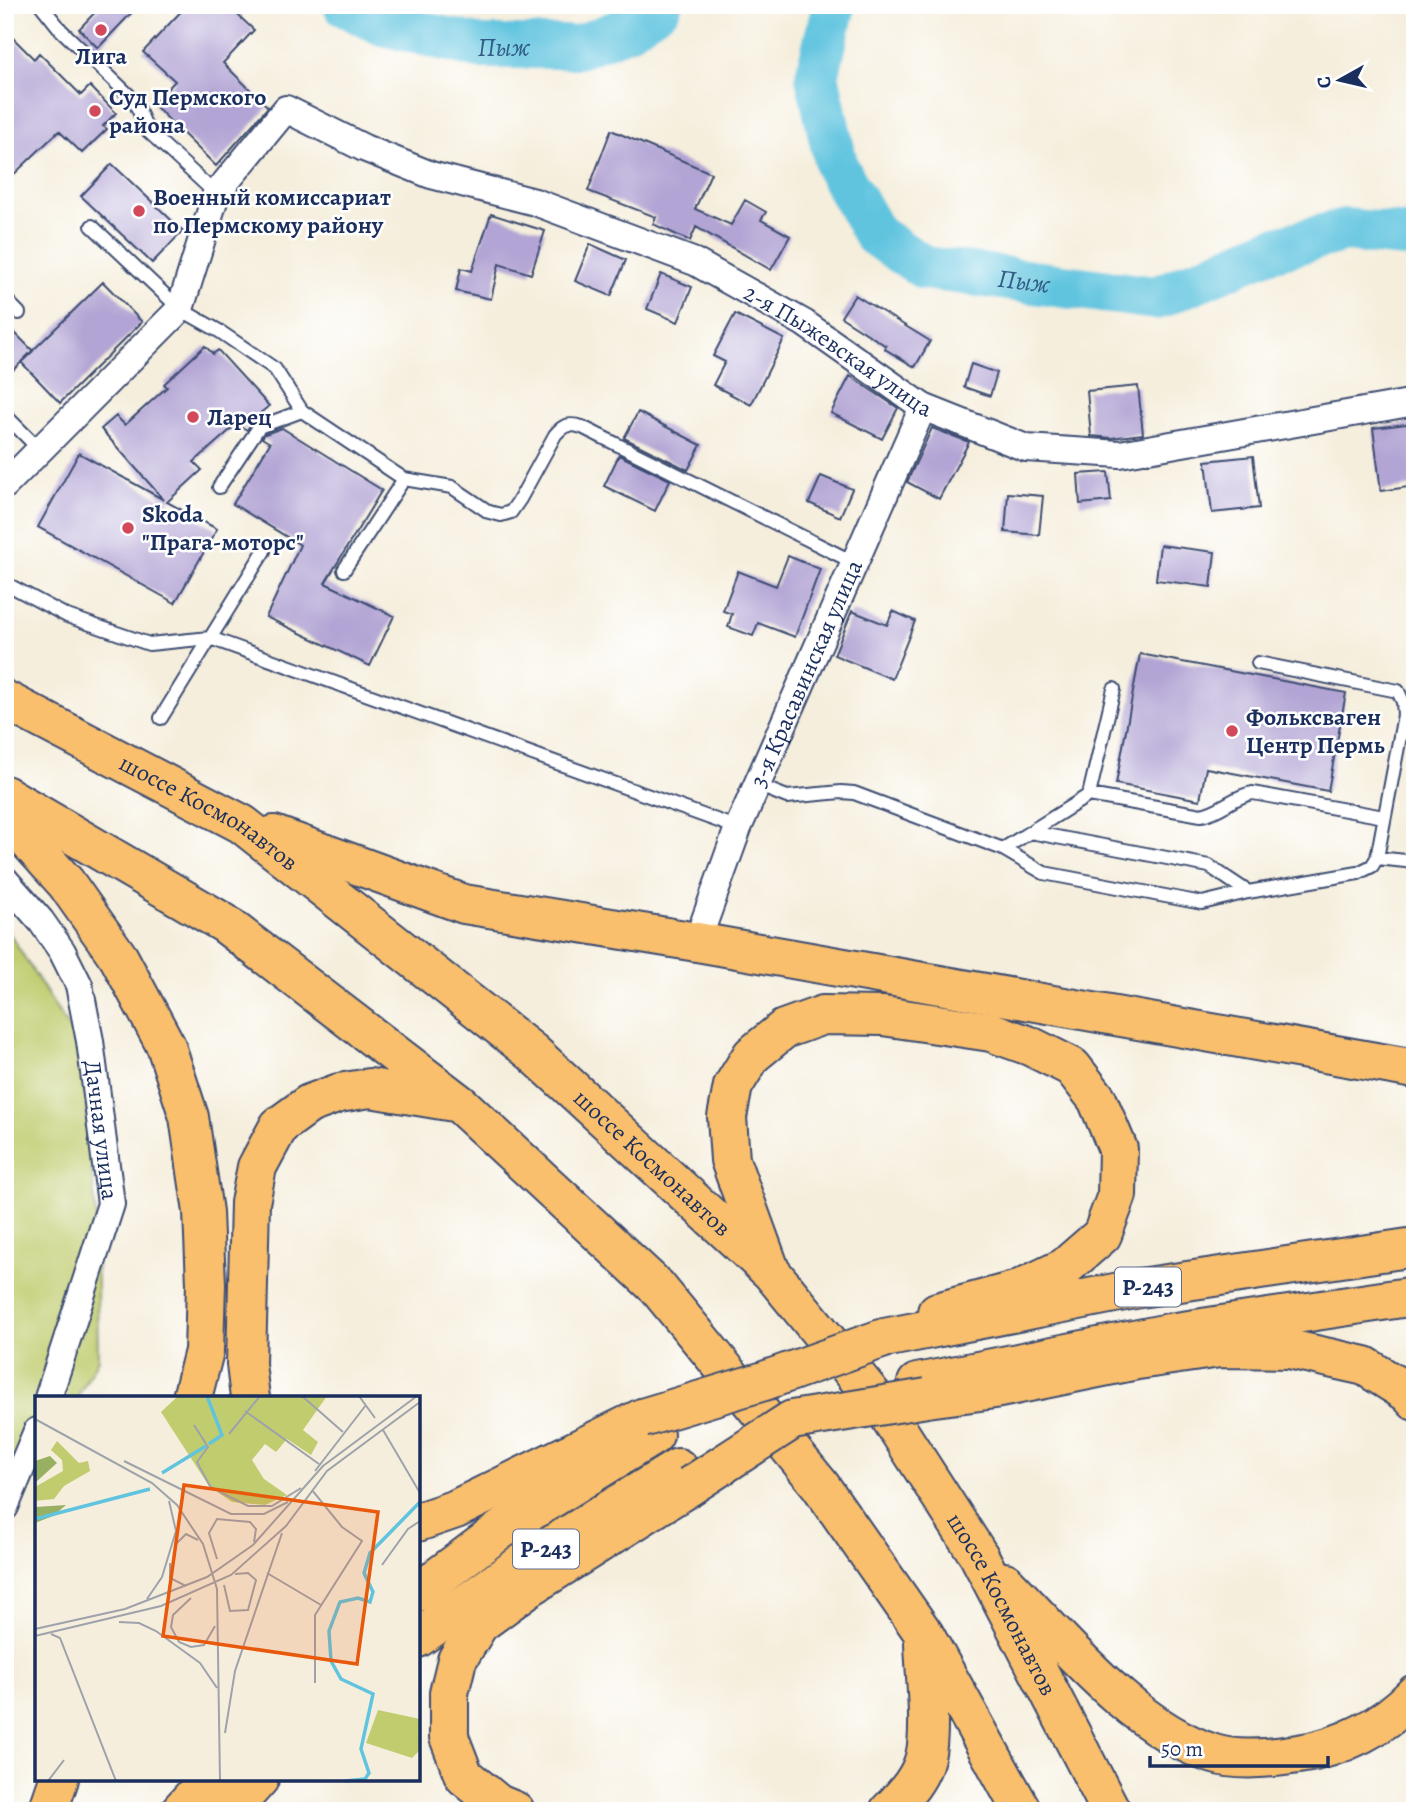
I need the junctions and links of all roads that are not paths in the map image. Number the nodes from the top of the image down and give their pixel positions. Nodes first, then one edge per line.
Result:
1 (41, 5) edge
2 (216, 194) junction
3 (92, 226) dead end
4 (5, 299) edge
5 (180, 309) junction
6 (19, 313) dead end
7 (1415, 402) edge
8 (923, 407) junction
9 (302, 411) junction
10 (5, 415) edge
11 (40, 449) junction
12 (404, 479) junction
13 (5, 485) edge
14 (219, 487) dead end
15 (264, 551) dead end
16 (855, 563) junction
17 (344, 570) dead end
18 (5, 583) edge
19 (210, 638) junction
20 (1258, 663) dead end
21 (1114, 689) dead end
22 (5, 700) edge
23 (161, 718) dead end
24 (757, 785) junction
25 (5, 795) edge
26 (1089, 795) junction
27 (5, 815) edge
28 (1384, 817) junction
29 (242, 824) junction
30 (738, 828) junction
31 (1030, 832) junction
32 (1003, 849) junction
33 (1377, 858) junction
34 (1415, 862) edge
35 (5, 880) edge
36 (1248, 892) junction
37 (696, 942) junction
38 (1415, 1069) edge
39 (460, 1104) junction
40 (1415, 1247) edge
41 (771, 1272) junction
42 (1415, 1296) edge
43 (878, 1331) junction
44 (922, 1391) junction
45 (49, 1396) edge
46 (193, 1396) edge
47 (250, 1396) edge
48 (1415, 1401) edge
49 (648, 1427) junction
50 (35, 1436) edge
51 (684, 1477) junction
52 (5, 1507) edge
53 (420, 1521) edge
54 (979, 1556) junction
55 (420, 1590) edge
56 (923, 1634) junction
57 (420, 1637) edge
58 (1415, 1694) edge
59 (59, 1781) edge
60 (207, 1781) edge
61 (257, 1781) edge
62 (48, 1811) edge
63 (180, 1811) edge
64 (230, 1811) edge
65 (515, 1811) edge
66 (889, 1811) edge
67 (1022, 1811) edge
68 (1111, 1811) edge

1 - 2 lane
2 - 5 street
2 - 8 street, 2-я Пыжевская улица
3 - 5 lane
4 - 6 lane
5 - 9 lane
5 - 11 street
7 - 8 street, 2-я Пыжевская улица
8 - 16 street, 3-я Красавинская улица
9 - 12 lane
9 - 14 lane
10 - 11 lane
11 - 13 street
12 - 16 lane
12 - 17 lane
15 - 19 lane
16 - 24 street, 3-я Красавинская улица
18 - 19 lane
19 - 23 lane
19 - 30 lane
20 - 28 lane
21 - 26 lane
22 - 29 main road, шоссе Космонавтов
24 - 30 street, 3-я Красавинская улица
24 - 32 lane
25 - 39 main road
26 - 28 lane
26 - 31 lane
27 - 46 main road
28 - 33 lane
29 - 37 main road
29 - 41 main road, шоссе Космонавтов
30 - 37 street, 3-я Красавинская улица
31 - 32 lane
31 - 36 lane
32 - 36 lane
33 - 34 lane
33 - 36 lane
35 - 45 street, Дачная улица
37 - 38 main road
39 - 47 main road
39 - 56 main road
40 - 43 main road, Р-243
41 - 43 main road
41 - 54 main road, шоссе Космонавтов
42 - 44 main road, Р-243
43 - 49 main road, Р-243, bridge
44 - 48 main road
44 - 51 main road, Р-243, bridge
49 - 53 main road
49 - 55 main road, Р-243
50 - 52 street
51 - 57 main road, Р-243
51 - 65 main road
54 - 58 main road
54 - 68 main road, шоссе Космонавтов
56 - 66 main road
56 - 67 main road
59 - 62 main road
60 - 63 main road
61 - 64 main road

